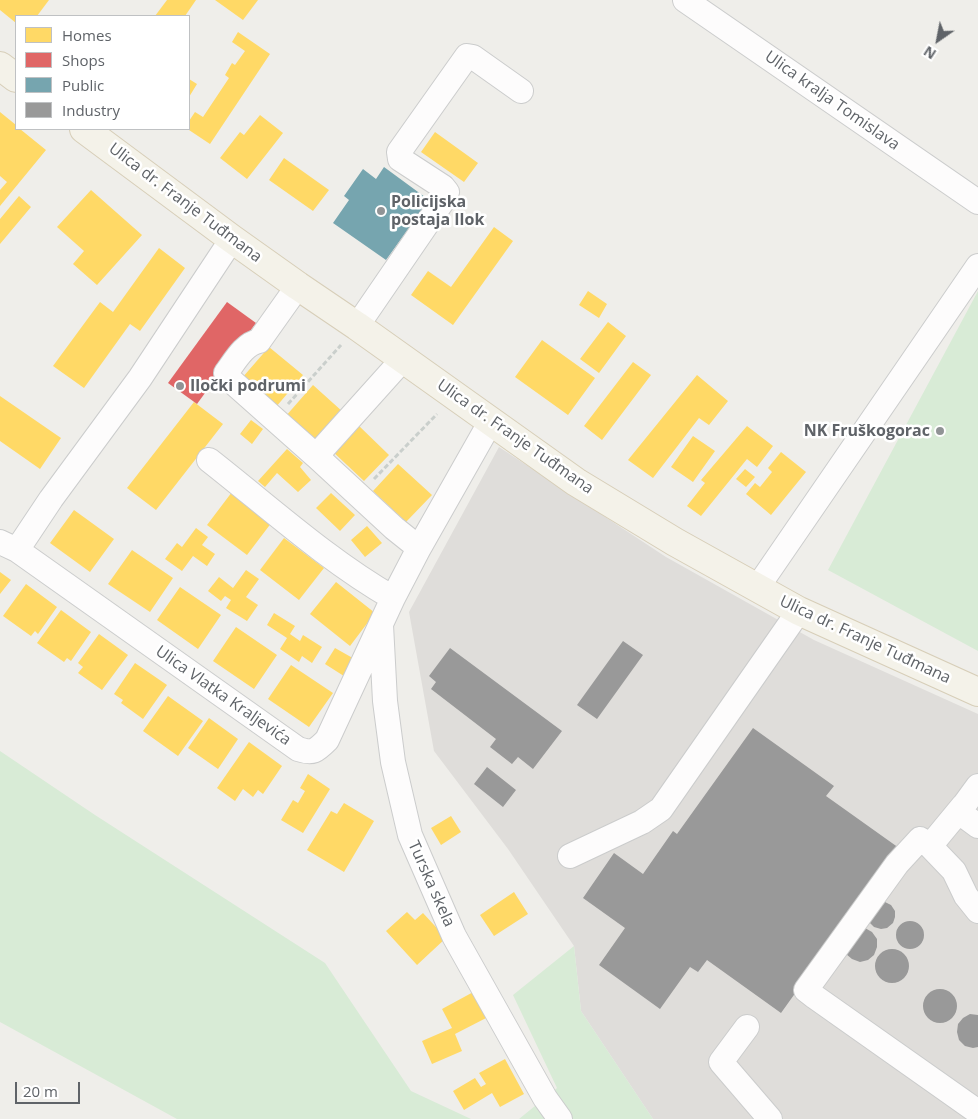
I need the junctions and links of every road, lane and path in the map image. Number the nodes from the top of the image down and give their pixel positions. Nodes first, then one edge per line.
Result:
1 (685, 0) edge
2 (0, 66) edge
3 (15, 77) edge
4 (521, 91) dead end
5 (85, 130) edge
6 (978, 202) edge
7 (232, 239) junction
8 (978, 266) edge
9 (298, 286) junction
10 (357, 326) junction
11 (404, 358) junction
12 (456, 396) junction
13 (274, 419) junction
14 (491, 421) junction
15 (316, 456) junction
16 (209, 460) dead end
17 (358, 495) junction
18 (8, 546) edge
19 (419, 548) junction
20 (756, 588) junction
21 (393, 598) junction
22 (799, 611) junction
23 (381, 624) junction
24 (978, 692) edge
25 (978, 786) edge
26 (963, 806) junction
27 (978, 826) edge
28 (930, 846) junction
29 (570, 856) dead end
30 (978, 910) edge
31 (746, 1027) dead end
32 (978, 1112) edge
33 (560, 1119) edge
34 (770, 1119) edge

1 - 6 street, Ulica kralja Tomislava
2 - 3 main road
4 - 10 street
5 - 7 main road, Ulica dr. Franje Tuđmana
7 - 9 main road, Ulica dr. Franje Tuđmana
7 - 18 street, Ulica Vlatka Kraljevića
8 - 20 street
9 - 10 main road, Ulica dr. Franje Tuđmana
9 - 13 street
10 - 11 main road, Ulica dr. Franje Tuđmana
10 - 13 path
11 - 12 main road, Ulica dr. Franje Tuđmana
11 - 15 street
12 - 14 main road, Ulica dr. Franje Tuđmana
12 - 17 path
13 - 15 street
14 - 19 street, Ulica Vlatka Kraljevića
14 - 20 main road, Ulica dr. Franje Tuđmana
15 - 17 street
16 - 21 street
17 - 19 street
18 - 23 street, Ulica Vlatka Kraljevića
19 - 21 street, Ulica Vlatka Kraljevića
20 - 22 main road, Ulica dr. Franje Tuđmana
21 - 23 street, Ulica Vlatka Kraljevića
22 - 24 main road, Ulica dr. Franje Tuđmana
22 - 29 street
23 - 33 street, Turska skela
25 - 26 street
26 - 27 street
26 - 28 street
28 - 30 street
28 - 32 street
31 - 34 street

